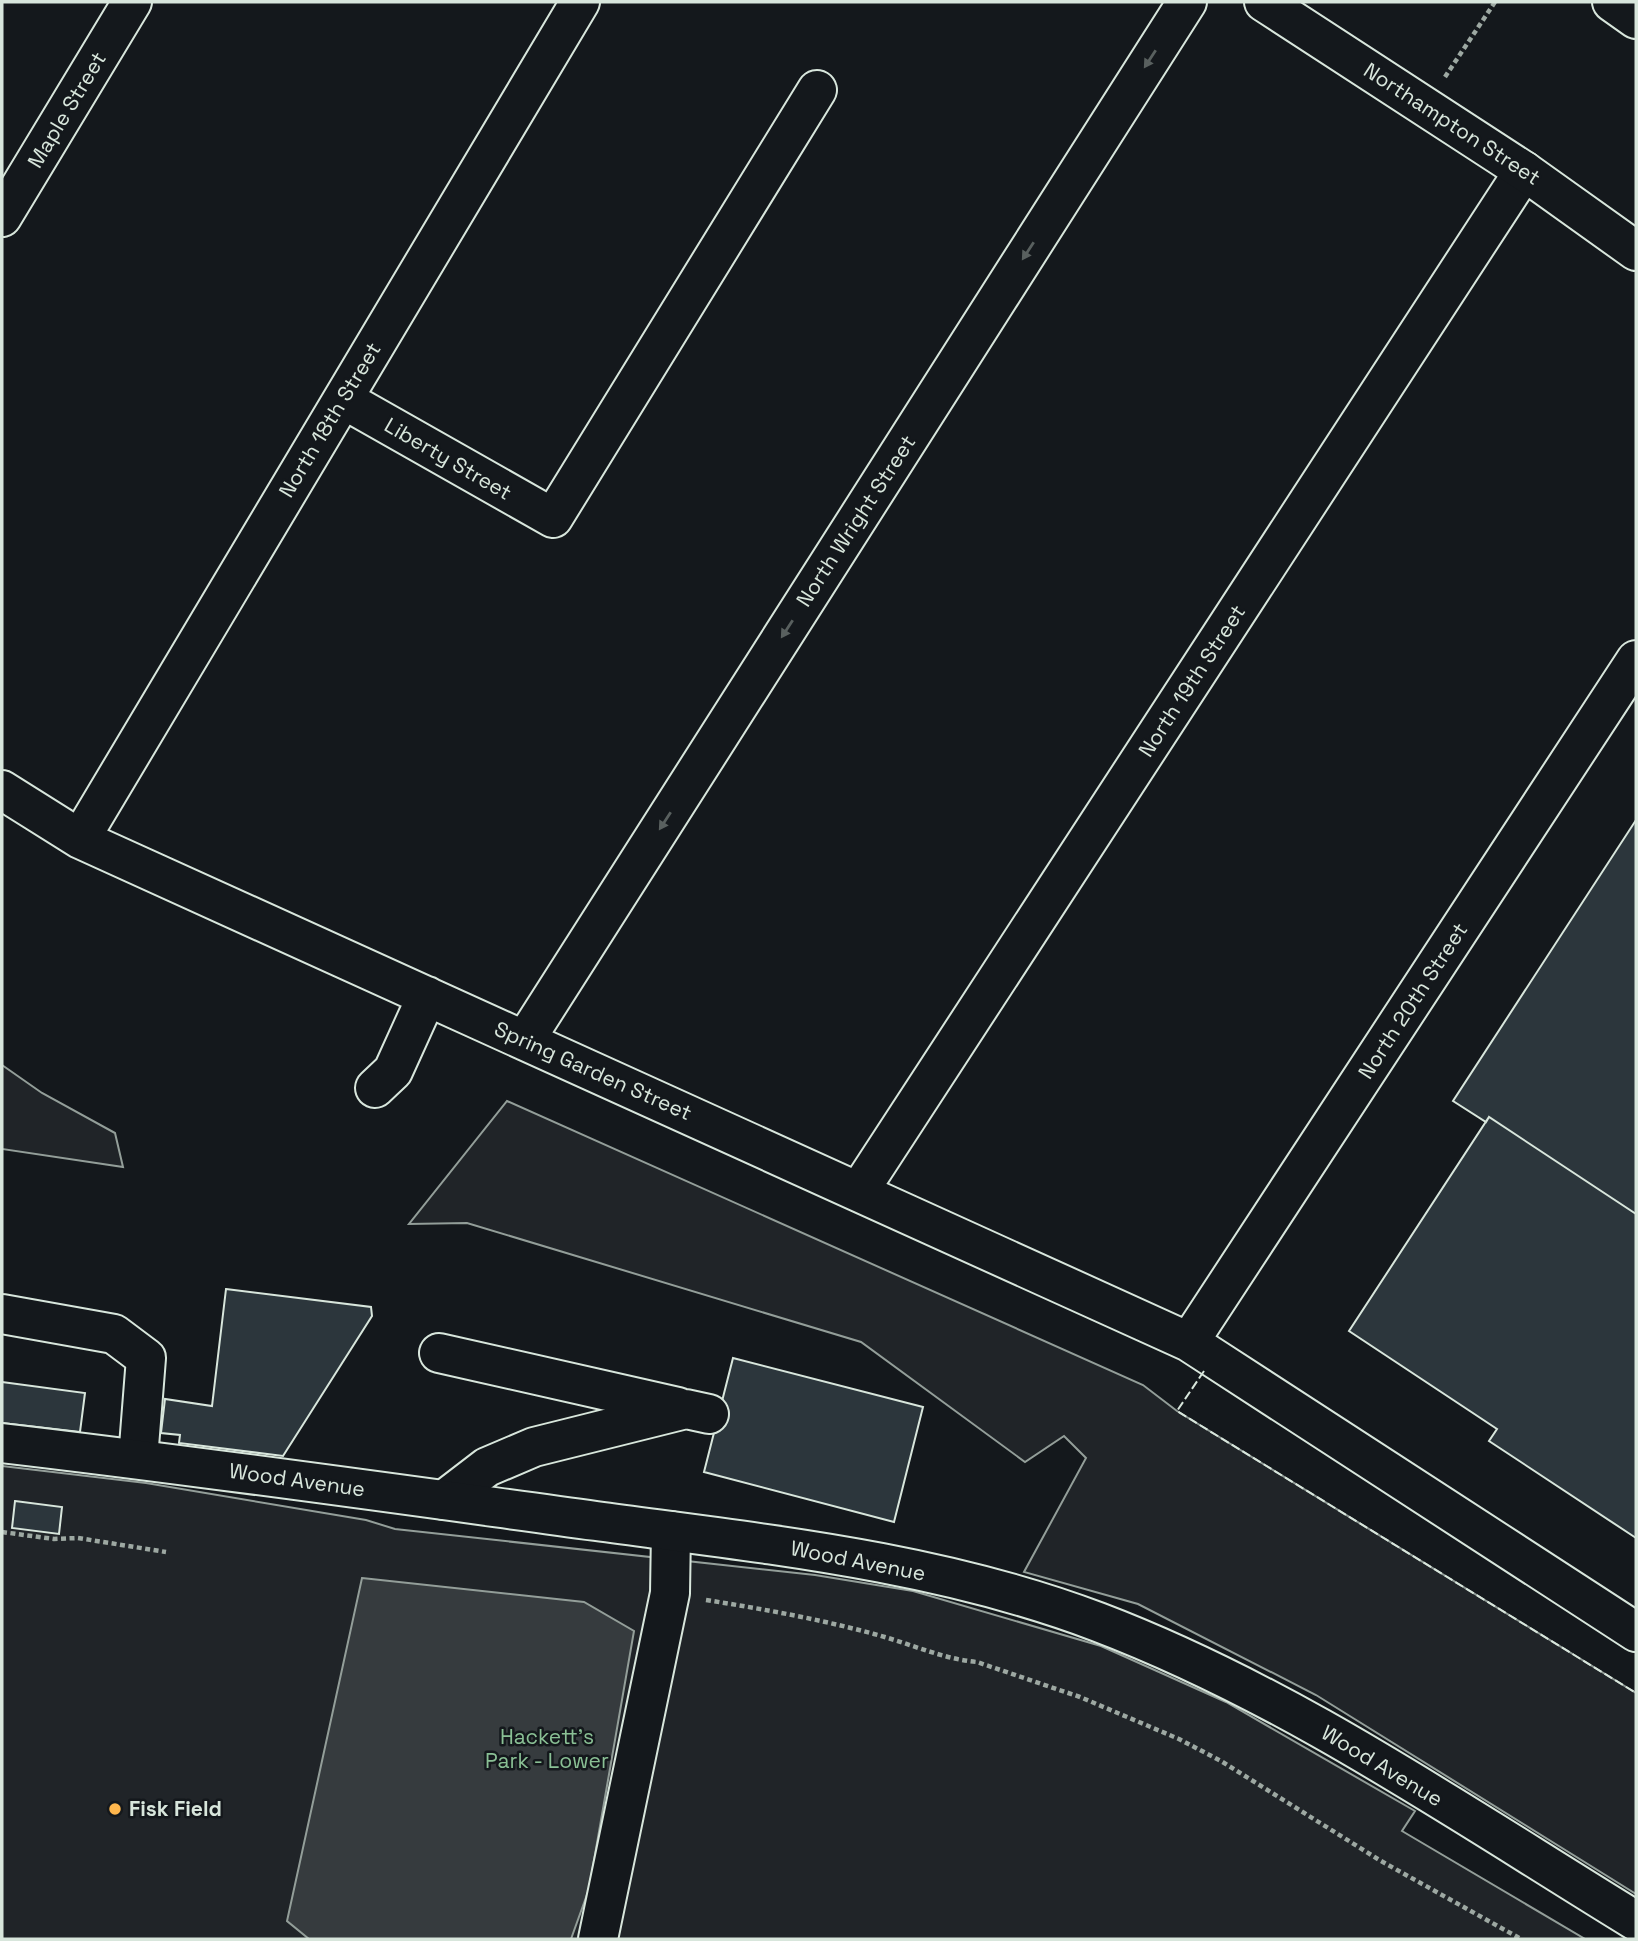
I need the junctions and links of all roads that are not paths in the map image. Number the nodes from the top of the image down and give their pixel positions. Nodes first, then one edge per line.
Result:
1 (132, 2) edge
2 (580, 2) edge
3 (1187, 2) edge
4 (1264, 2) edge
5 (1612, 2) edge
6 (1636, 19) edge
7 (817, 90) dead end
8 (1524, 171) junction
9 (2, 217) edge
10 (1636, 251) edge
11 (343, 399) junction
12 (1636, 660) edge
13 (2, 790) edge
14 (80, 839) junction
15 (427, 996) junction
16 (525, 1040) junction
17 (375, 1088) dead end
18 (859, 1191) junction
19 (2, 1314) edge
20 (1189, 1342) junction
21 (439, 1353) dead end
22 (2, 1443) edge
23 (138, 1459) junction
24 (444, 1500) junction
25 (671, 1531) junction
26 (1636, 1632) edge
27 (1636, 1921) edge
28 (598, 1939) edge

1 - 9 street, Maple Street
2 - 11 street, North 18th Street
3 -> 16 street, North Wright Street
4 - 8 street, Northampton Street
5 - 6 street
7 - 11 street, Liberty Street
8 - 10 street, Northampton Street
8 - 18 street, North 19th Street
11 - 14 street, North 18th Street
12 - 20 street, North 20th Street
13 - 14 street, Spring Garden Street
14 - 15 street, Spring Garden Street
15 - 16 street, Spring Garden Street
15 - 17 street
16 - 18 street, Spring Garden Street
18 - 20 street, Spring Garden Street
19 - 23 street
20 - 26 street, Spring Garden Street
21 - 24 street
22 - 23 street, Wood Avenue
23 - 24 street, Wood Avenue
24 - 25 street, Wood Avenue
25 - 27 street, Wood Avenue
25 - 28 street

